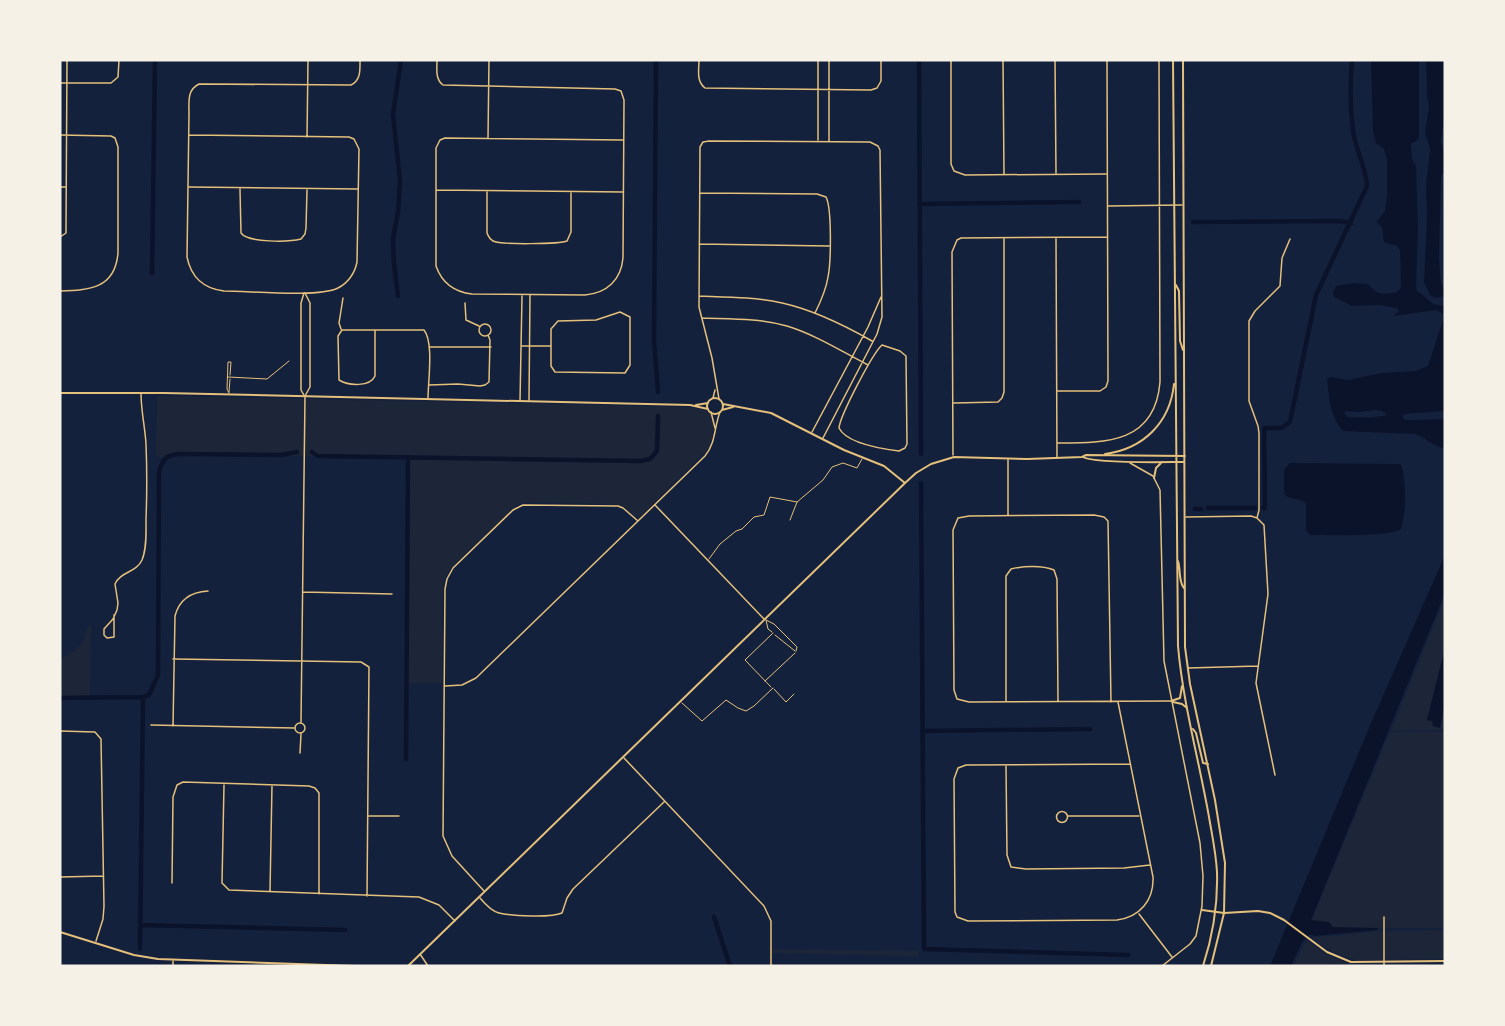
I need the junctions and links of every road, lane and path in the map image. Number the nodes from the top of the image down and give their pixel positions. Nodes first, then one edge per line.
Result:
1 (67, 60) edge
2 (119, 60) edge
3 (308, 60) edge
4 (360, 60) edge
5 (437, 60) edge
6 (489, 60) edge
7 (699, 60) edge
8 (818, 60) edge
9 (828, 60) edge
10 (880, 60) edge
11 (951, 60) edge
12 (1003, 60) edge
13 (1055, 60) edge
14 (1107, 60) edge
15 (1159, 60) edge
16 (1173, 60) edge
17 (1183, 60) edge
18 (60, 83) edge
19 (66, 83) junction
20 (308, 85) junction
21 (488, 87) junction
22 (818, 90) junction
23 (828, 90) junction
24 (60, 135) edge
25 (66, 135) junction
26 (189, 135) junction
27 (307, 137) junction
28 (488, 138) junction
29 (623, 140) junction
30 (818, 142) junction
31 (829, 142) junction
32 (1056, 174) junction
33 (1107, 174) junction
34 (1004, 175) junction
35 (60, 187) edge
36 (66, 187) junction
37 (188, 187) junction
38 (240, 188) junction
39 (307, 189) junction
40 (359, 189) junction
41 (436, 189) junction
42 (487, 191) junction
43 (571, 192) junction
44 (623, 192) junction
45 (699, 193) junction
46 (1159, 205) junction
47 (1173, 205) junction
48 (1183, 205) junction
49 (1107, 206) junction
50 (61, 237) edge
51 (1108, 237) junction
52 (1004, 238) junction
53 (1056, 238) junction
54 (1290, 239) dead end
55 (698, 244) junction
56 (829, 246) junction
57 (1174, 283) junction
58 (60, 291) edge
59 (304, 292) junction
60 (522, 295) junction
61 (530, 295) junction
62 (698, 296) junction
63 (881, 297) junction
64 (343, 298) dead end
65 (465, 303) dead end
66 (815, 313) junction
67 (701, 318) junction
68 (480, 326) junction
69 (342, 330) junction
70 (375, 331) junction
71 (488, 335) junction
72 (863, 336) junction
73 (873, 341) junction
74 (521, 345) junction
75 (529, 346) junction
76 (550, 346) junction
77 (429, 347) junction
78 (490, 347) junction
79 (1184, 350) junction
80 (853, 357) junction
81 (289, 361) dead end
82 (862, 362) junction
83 (869, 365) junction
84 (1175, 369) junction
85 (428, 385) junction
86 (716, 386) junction
87 (1057, 391) junction
88 (60, 393) edge
89 (141, 393) junction
90 (229, 393) junction
91 (304, 397) junction
92 (713, 398) junction
93 (428, 399) junction
94 (719, 399) junction
95 (520, 401) junction
96 (529, 401) junction
97 (708, 403) junction
98 (953, 403) junction
99 (723, 404) junction
100 (690, 405) junction
101 (735, 406) junction
102 (709, 411) junction
103 (721, 411) junction
104 (835, 412) junction
105 (842, 415) junction
106 (715, 432) junction
107 (812, 433) junction
108 (822, 438) junction
109 (1057, 443) junction
110 (1101, 455) junction
111 (1176, 455) junction
112 (1185, 456) junction
113 (862, 457) junction
114 (954, 457) junction
115 (1083, 457) junction
116 (1008, 458) junction
117 (1057, 458) junction
118 (1126, 461) junction
119 (1163, 462) junction
120 (1176, 462) junction
121 (1185, 462) junction
122 (1154, 478) junction
123 (905, 483) junction
124 (797, 502) junction
125 (655, 505) junction
126 (1008, 516) junction
127 (1185, 517) junction
128 (1257, 518) junction
129 (790, 520) dead end
130 (638, 521) junction
131 (1177, 558) junction
132 (708, 561) junction
133 (1184, 588) junction
134 (207, 591) dead end
135 (302, 592) junction
136 (392, 594) dead end
137 (114, 615) junction
138 (765, 620) junction
139 (773, 633) junction
140 (796, 651) junction
141 (174, 659) junction
142 (301, 661) junction
143 (1259, 666) junction
144 (1187, 668) junction
145 (1180, 669) junction
146 (765, 681) junction
147 (1182, 683) junction
148 (444, 686) junction
149 (773, 688) junction
150 (794, 694) dead end
151 (681, 702) junction
152 (1006, 702) junction
153 (1058, 702) junction
154 (1111, 702) junction
155 (1118, 702) junction
156 (1171, 702) junction
157 (1188, 708) junction
158 (301, 723) junction
159 (151, 725) dead end
160 (173, 726) junction
161 (1191, 727) junction
162 (295, 728) junction
163 (60, 731) edge
164 (301, 733) junction
165 (300, 753) dead end
166 (623, 758) junction
167 (1130, 764) junction
168 (1208, 764) junction
169 (1006, 765) junction
170 (1275, 776) dead end
171 (224, 784) junction
172 (272, 785) junction
173 (664, 802) junction
174 (368, 816) junction
175 (399, 816) dead end
176 (1068, 816) dead end
177 (1141, 816) junction
178 (1151, 865) junction
179 (103, 876) junction
180 (60, 877) edge
181 (172, 883) dead end
182 (270, 892) junction
183 (485, 892) junction
184 (319, 894) junction
185 (368, 896) junction
186 (479, 898) junction
187 (1202, 910) junction
188 (1216, 912) junction
189 (1138, 913) junction
190 (1224, 913) junction
191 (1384, 917) dead end
192 (455, 921) junction
193 (60, 932) edge
194 (95, 943) junction
195 (420, 954) junction
196 (1172, 957) junction
197 (173, 960) junction
198 (1445, 961) edge
199 (228, 962) junction
200 (1384, 964) edge
201 (316, 965) edge
202 (173, 966) edge
203 (229, 966) edge
204 (355, 966) edge
205 (408, 966) edge
206 (428, 966) edge
207 (771, 966) edge
208 (1162, 966) edge
209 (1203, 966) edge
210 (1211, 966) edge

1 - 19 street
2 - 19 street
3 - 20 street
4 - 20 street
5 - 21 street
6 - 21 street
7 - 22 street
8 - 22 street
9 - 23 street
10 - 23 street
11 - 34 street
12 - 34 street
13 - 32 street
14 - 33 street
15 - 46 street
16 - 47 main road
17 - 48 main road
18 - 19 street
19 - 25 street
20 - 26 street
20 - 27 street
21 - 28 street
21 - 29 street
22 - 23 street
22 - 30 street
23 - 31 street
24 - 25 street
25 - 36 street
25 - 58 street
26 - 27 street
26 - 37 street
27 - 40 street
28 - 29 street
28 - 41 street
29 - 44 street
30 - 31 street
30 - 45 street
31 - 63 street
32 - 33 street
32 - 34 street
33 - 49 street
35 - 36 street
36 - 50 street
37 - 38 street
37 - 59 street
38 - 39 street
38 - 39 street
39 - 40 street
40 - 59 street
41 - 42 street
41 - 60 street
42 - 43 street
42 - 43 street
43 - 44 street
44 - 61 street
45 - 55 street
45 - 56 street
46 - 47 street
46 - 49 street
46 - 109 street
47 - 48 street
47 - 57 main road
48 - 79 main road
49 - 51 street
51 - 53 street
51 - 87 street
52 - 53 street
52 - 98 street
52 - 98 street
53 - 87 street
54 - 128 street
55 - 56 street
55 - 62 street
56 - 66 street
57 - 79 main road
57 - 84 main road
59 - 91 street
59 - 91 street
60 - 61 street
60 - 74 street
61 - 75 street
62 - 66 street
62 - 67 street
63 - 72 street
63 - 73 street
64 - 69 street
65 - 68 street
66 - 72 street
67 - 80 street
67 - 86 street
68 - 71 street
68 - 71 street
69 - 70 street
69 - 70 street
70 - 77 street
71 - 78 street
72 - 73 street
72 - 80 street
73 - 82 street
74 - 75 street
74 - 95 street
75 - 76 street
75 - 96 street
76 - 76 street
77 - 78 street
77 - 85 street
78 - 85 street
79 - 112 main road
80 - 82 street
80 - 107 street
81 - 90 lane
82 - 83 street
82 - 104 street
83 - 105 street
83 - 105 street
84 - 110 main road
84 - 111 main road
85 - 93 street
86 - 92 street
86 - 94 street
87 - 109 street
88 - 89 main road
89 - 90 main road
89 - 137 street
90 - 91 main road
91 - 93 main road
91 - 135 street
92 - 94 main road
92 - 97 main road
93 - 95 main road
94 - 99 main road
95 - 96 main road
96 - 100 main road
97 - 100 main road
97 - 102 main road
98 - 114 street
99 - 101 main road
99 - 103 main road
100 - 102 main road
101 - 103 main road
101 - 107 main road
102 - 103 main road
102 - 106 street
103 - 106 street
104 - 105 street
104 - 108 street
106 - 125 street
107 - 108 main road
108 - 113 main road
109 - 117 street
110 - 111 main road
110 - 115 main road
111 - 112 main road
111 - 120 main road
112 - 121 main road
113 - 123 main road
113 - 124 lane
114 - 116 main road
114 - 123 main road
115 - 117 main road
115 - 118 main road
116 - 117 main road
116 - 126 street
118 - 119 main road
118 - 122 street
119 - 120 main road
119 - 122 main road
120 - 121 main road
120 - 131 main road
121 - 127 main road
122 - 156 street
123 - 138 main road
124 - 129 lane
124 - 132 lane
125 - 130 street
125 - 132 street
126 - 152 street
126 - 154 street
127 - 128 street
127 - 133 main road
128 - 143 street
130 - 148 street
130 - 148 street
131 - 133 main road
131 - 145 main road
132 - 138 street
133 - 144 main road
134 - 141 street
135 - 136 street
135 - 142 street
137 - 137 street
138 - 139 lane
138 - 140 lane
138 - 151 main road
139 - 140 lane
139 - 146 lane
140 - 146 lane
141 - 142 street
141 - 160 street
142 - 158 street
142 - 174 street
143 - 144 street
143 - 170 street
144 - 145 main road
144 - 168 main road
145 - 147 main road
146 - 149 lane
147 - 156 main road
147 - 157 main road
148 - 183 street
149 - 150 lane
149 - 151 lane
151 - 166 main road
152 - 153 street
152 - 153 street
153 - 154 street
154 - 155 street
155 - 156 street
155 - 167 street
156 - 157 main road
156 - 187 street
157 - 161 main road
158 - 162 street
158 - 164 street
159 - 160 street
160 - 162 street
161 - 168 main road
161 - 188 main road
162 - 164 street
163 - 179 street
164 - 165 street
166 - 173 street
166 - 183 main road
167 - 169 street
167 - 177 street
168 - 190 main road
169 - 178 street
169 - 189 street
171 - 172 street
171 - 181 street
171 - 182 street
172 - 182 street
172 - 184 street
173 - 186 street
173 - 207 street
174 - 175 street
174 - 185 street
176 - 177 street
177 - 178 street
178 - 189 street
179 - 180 street
179 - 194 street
182 - 184 street
183 - 186 main road
184 - 185 street
185 - 192 street
186 - 192 main road
187 - 188 main road
187 - 196 street
188 - 190 main road
188 - 209 main road
189 - 196 street
190 - 200 main road
190 - 210 main road
191 - 200 street
192 - 195 main road
193 - 194 main road
194 - 197 main road
195 - 205 main road
195 - 206 street
196 - 208 street
197 - 199 main road
197 - 202 street
198 - 200 main road
199 - 201 main road
199 - 203 street
201 - 204 main road

